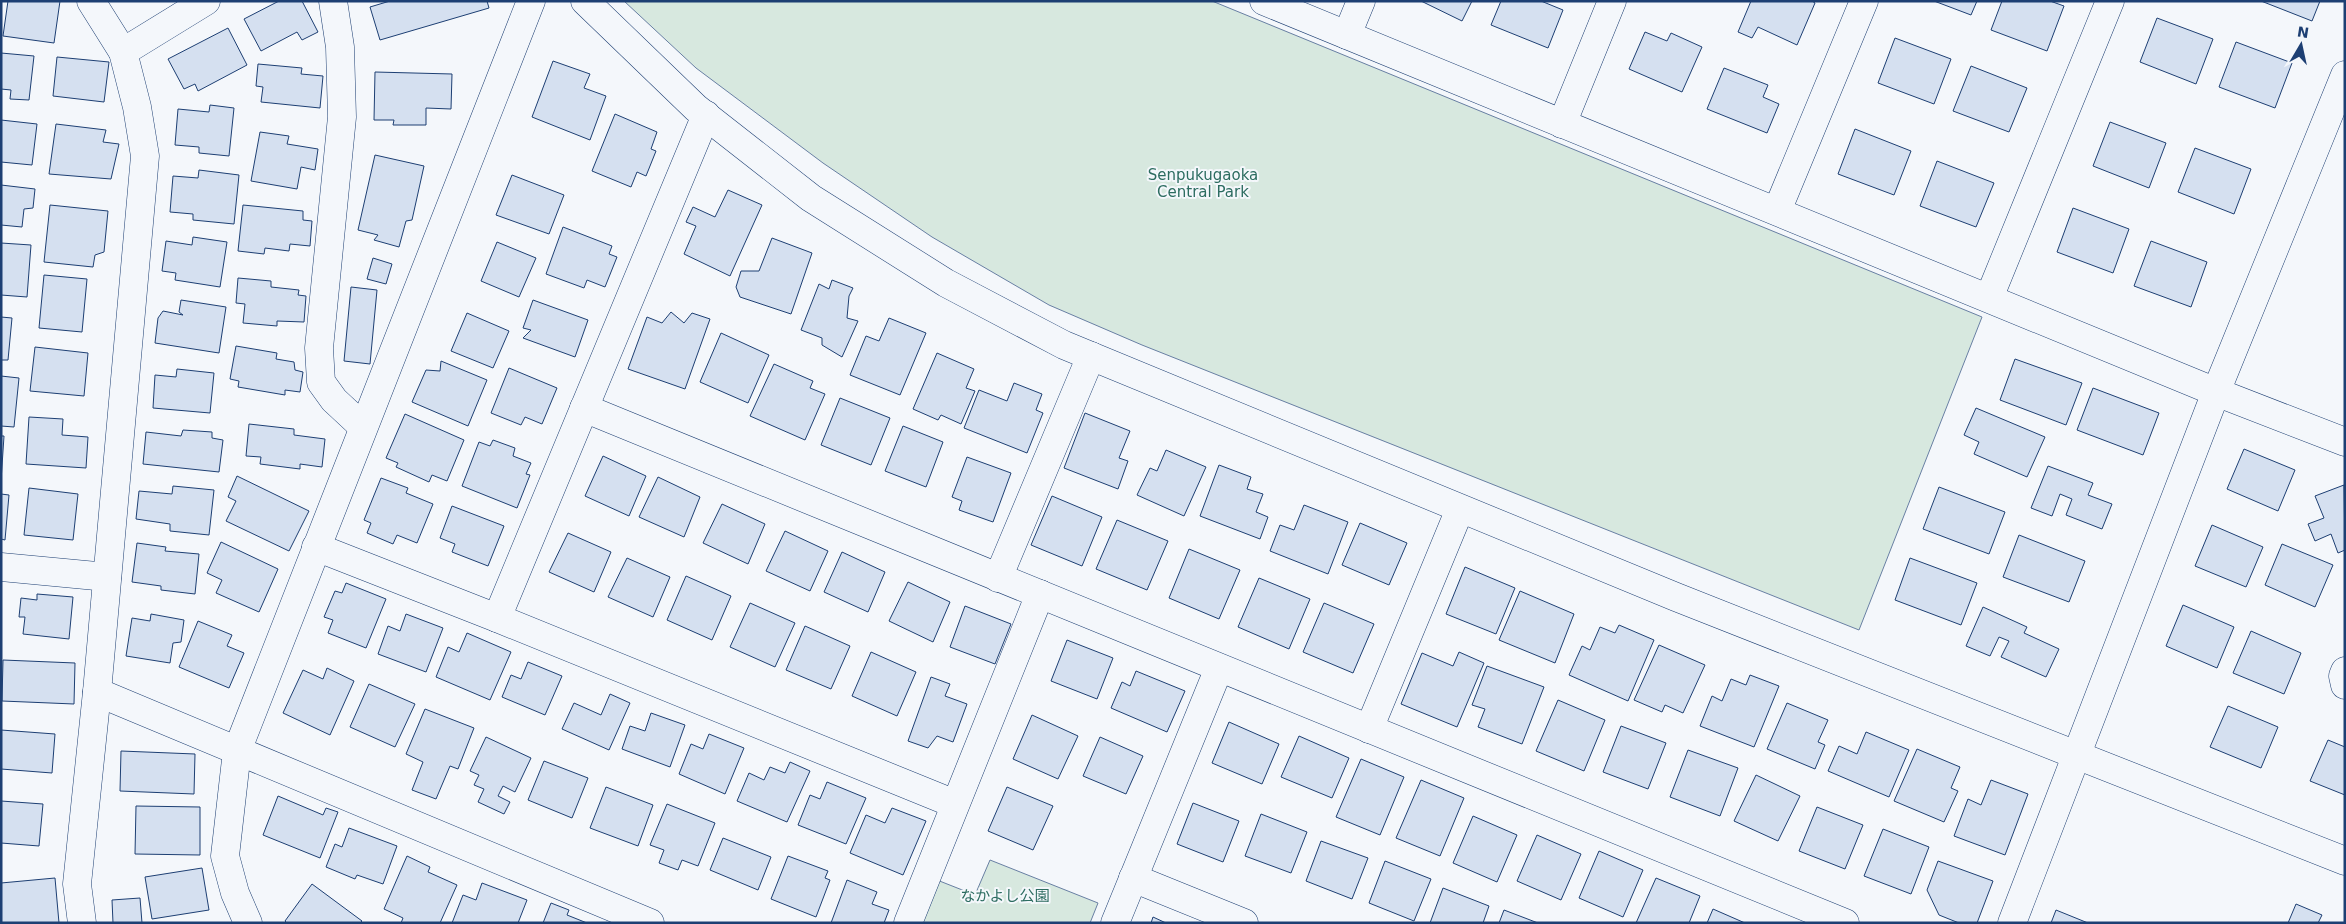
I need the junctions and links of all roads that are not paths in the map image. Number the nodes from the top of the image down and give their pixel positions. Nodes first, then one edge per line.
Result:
1 (92, 1) edge
2 (206, 1) edge
3 (333, 1) edge
4 (531, 1) edge
5 (585, 1) edge
6 (1264, 1) edge
7 (1361, 1) edge
8 (1612, 1) edge
9 (1864, 1) edge
10 (2110, 1) edge
11 (1347, 35) junction
12 (123, 52) junction
13 (2345, 75) edge
14 (706, 115) junction
15 (1562, 124) junction
16 (1777, 211) junction
17 (1988, 298) junction
18 (1091, 356) junction
19 (2216, 392) junction
20 (584, 408) junction
21 (363, 427) junction
22 (2345, 442) edge
23 (1460, 508) junction
24 (316, 547) junction
25 (1, 568) edge
26 (107, 577) junction
27 (998, 578) junction
28 (1040, 594) junction
29 (498, 618) junction
30 (1219, 668) junction
31 (2345, 671) edge
32 (2345, 685) edge
33 (97, 692) junction
34 (1369, 729) junction
35 (236, 751) junction
36 (2076, 755) junction
37 (955, 804) junction
38 (2345, 861) edge
39 (1133, 878) junction
40 (82, 923) edge
41 (248, 923) edge
42 (650, 923) edge
43 (908, 923) edge
44 (1114, 923) edge
45 (1244, 923) edge
46 (1845, 923) edge
47 (2012, 923) edge

1 - 12 street
2 - 12 street
3 - 21 street
4 - 21 street
5 - 14 street
6 - 11 street
7 - 11 street
8 - 15 street
9 - 16 street
10 - 17 street
11 - 15 street
12 - 26 street
13 - 19 street
14 - 18 street
14 - 20 street
15 - 16 street
16 - 17 street
17 - 19 street
18 - 23 street
18 - 27 street
19 - 22 street
19 - 36 street
20 - 27 street
20 - 29 street
21 - 24 street
23 - 34 street
23 - 36 street
24 - 29 street
24 - 35 street
25 - 26 street
26 - 33 street
27 - 28 street
28 - 30 street
28 - 37 street
29 - 37 street
30 - 34 street
30 - 39 street
31 - 32 street
33 - 35 street
33 - 40 street
34 - 46 street
35 - 41 street
35 - 42 street
36 - 38 street
36 - 47 street
37 - 43 street
39 - 44 street
39 - 45 street

